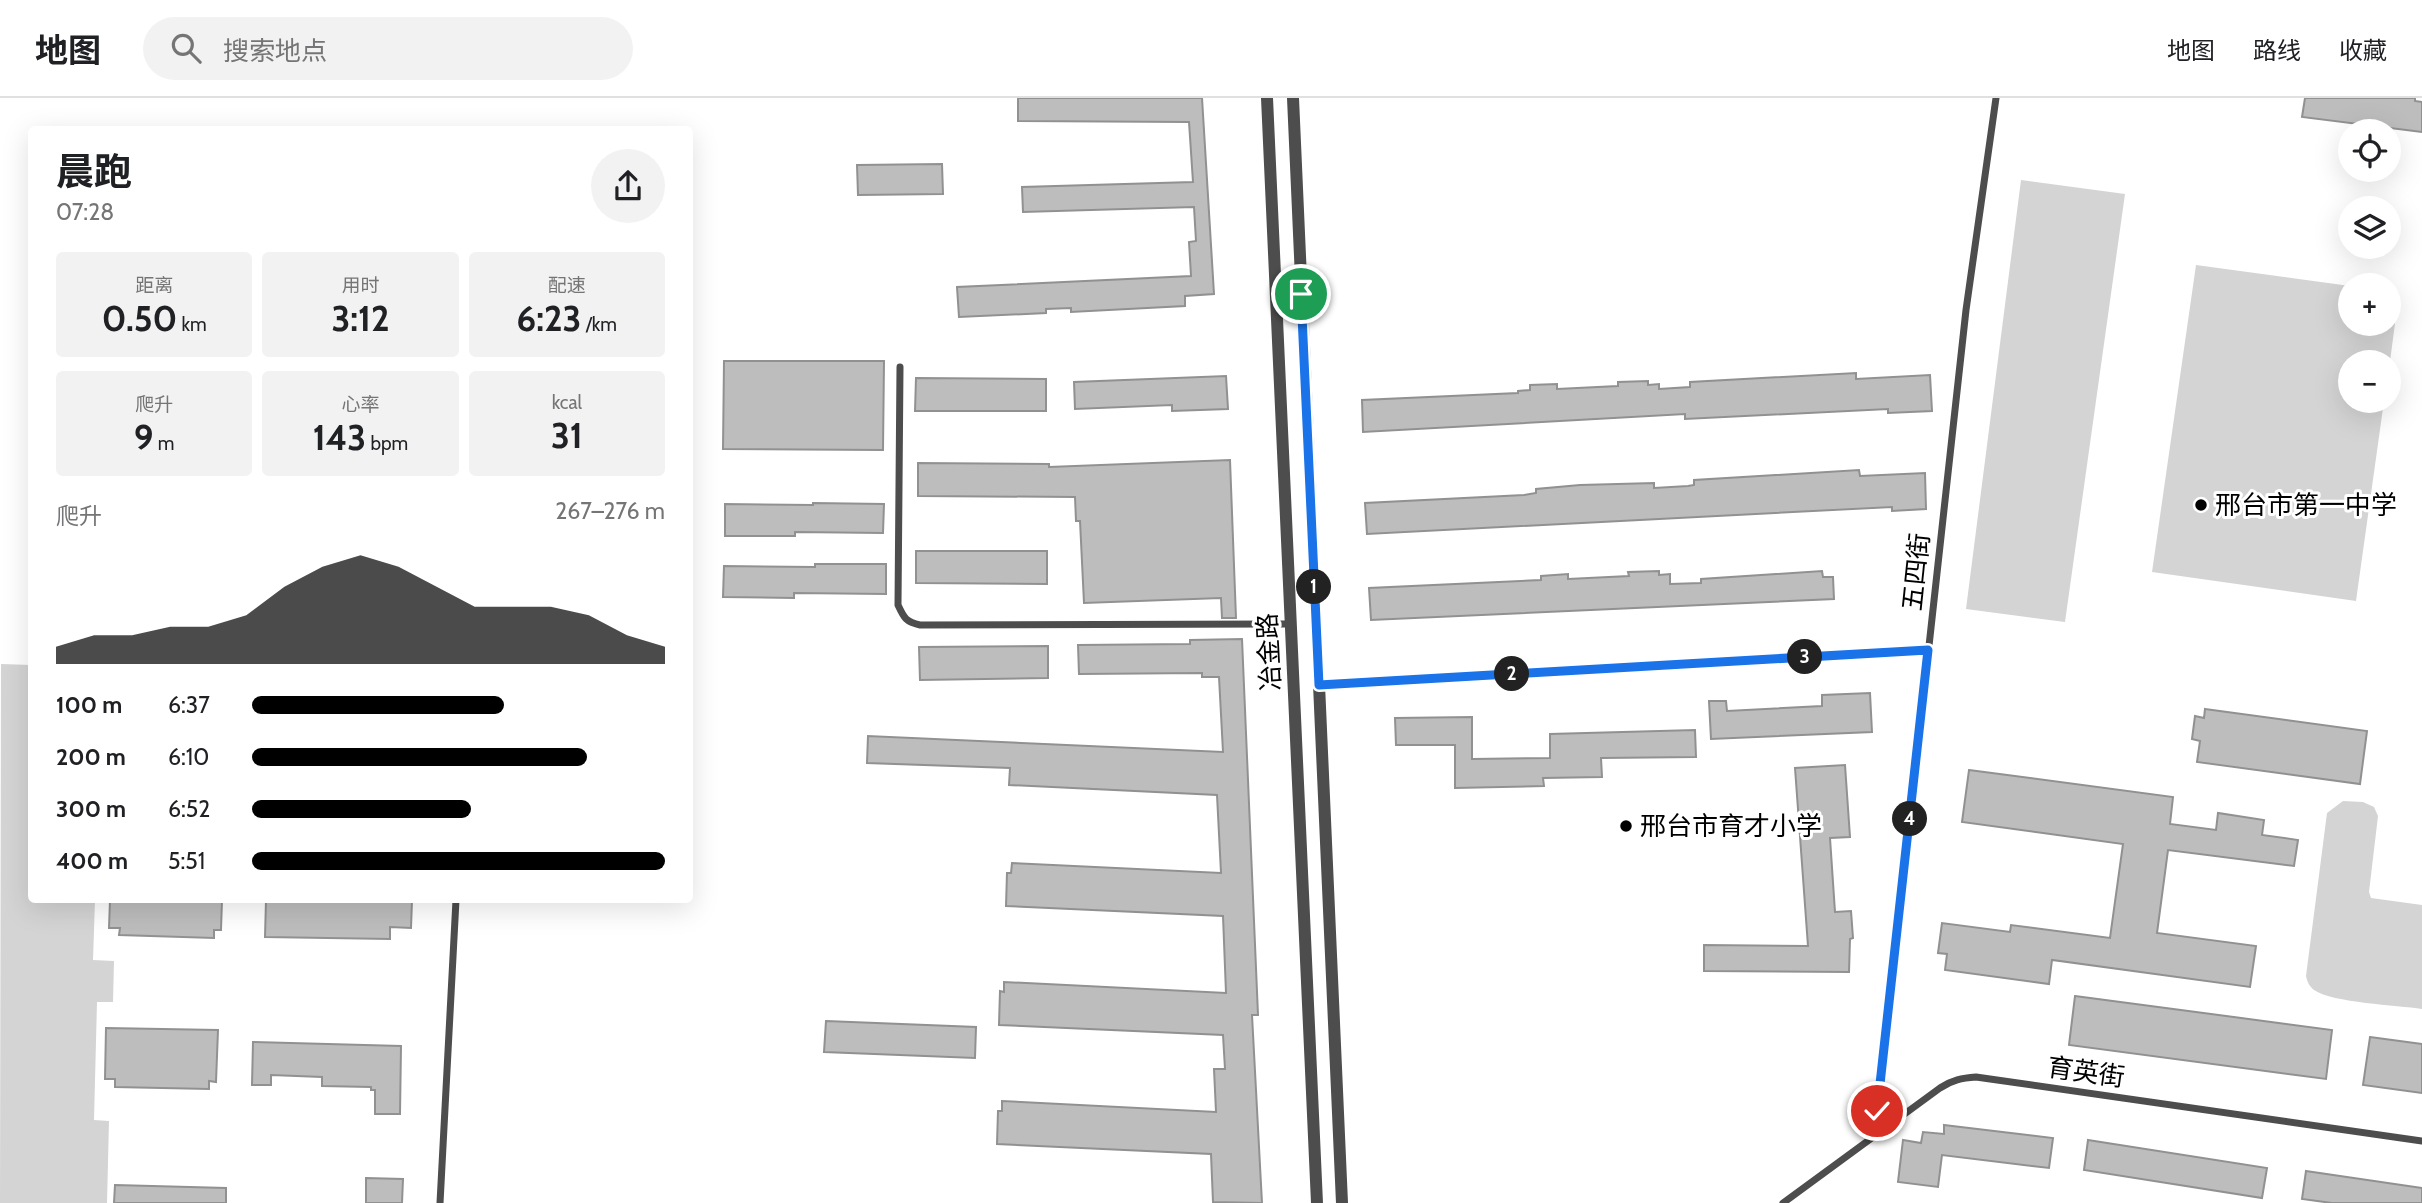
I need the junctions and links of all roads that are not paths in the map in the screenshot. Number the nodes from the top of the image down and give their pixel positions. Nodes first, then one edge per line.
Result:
1 (1267, 98) edge
2 (1293, 98) edge
3 (1996, 98) edge
4 (900, 367) dead end
5 (1291, 624) junction
6 (1928, 650) junction
7 (1319, 685) junction
8 (456, 903) edge
9 (1875, 1136) junction
10 (2422, 1141) edge
11 (440, 1203) edge
12 (1317, 1203) edge
13 (1342, 1203) edge
14 (1783, 1203) edge

1 - 5 street, 冶金路
2 - 7 street, 冶金路
3 - 6 street, 五四街
4 - 5 street
5 - 12 street, 冶金路
6 - 7 street
6 - 9 street, 五四街
7 - 13 street, 冶金路
8 - 11 street
9 - 10 street, 育英街
9 - 14 street, 育英街

